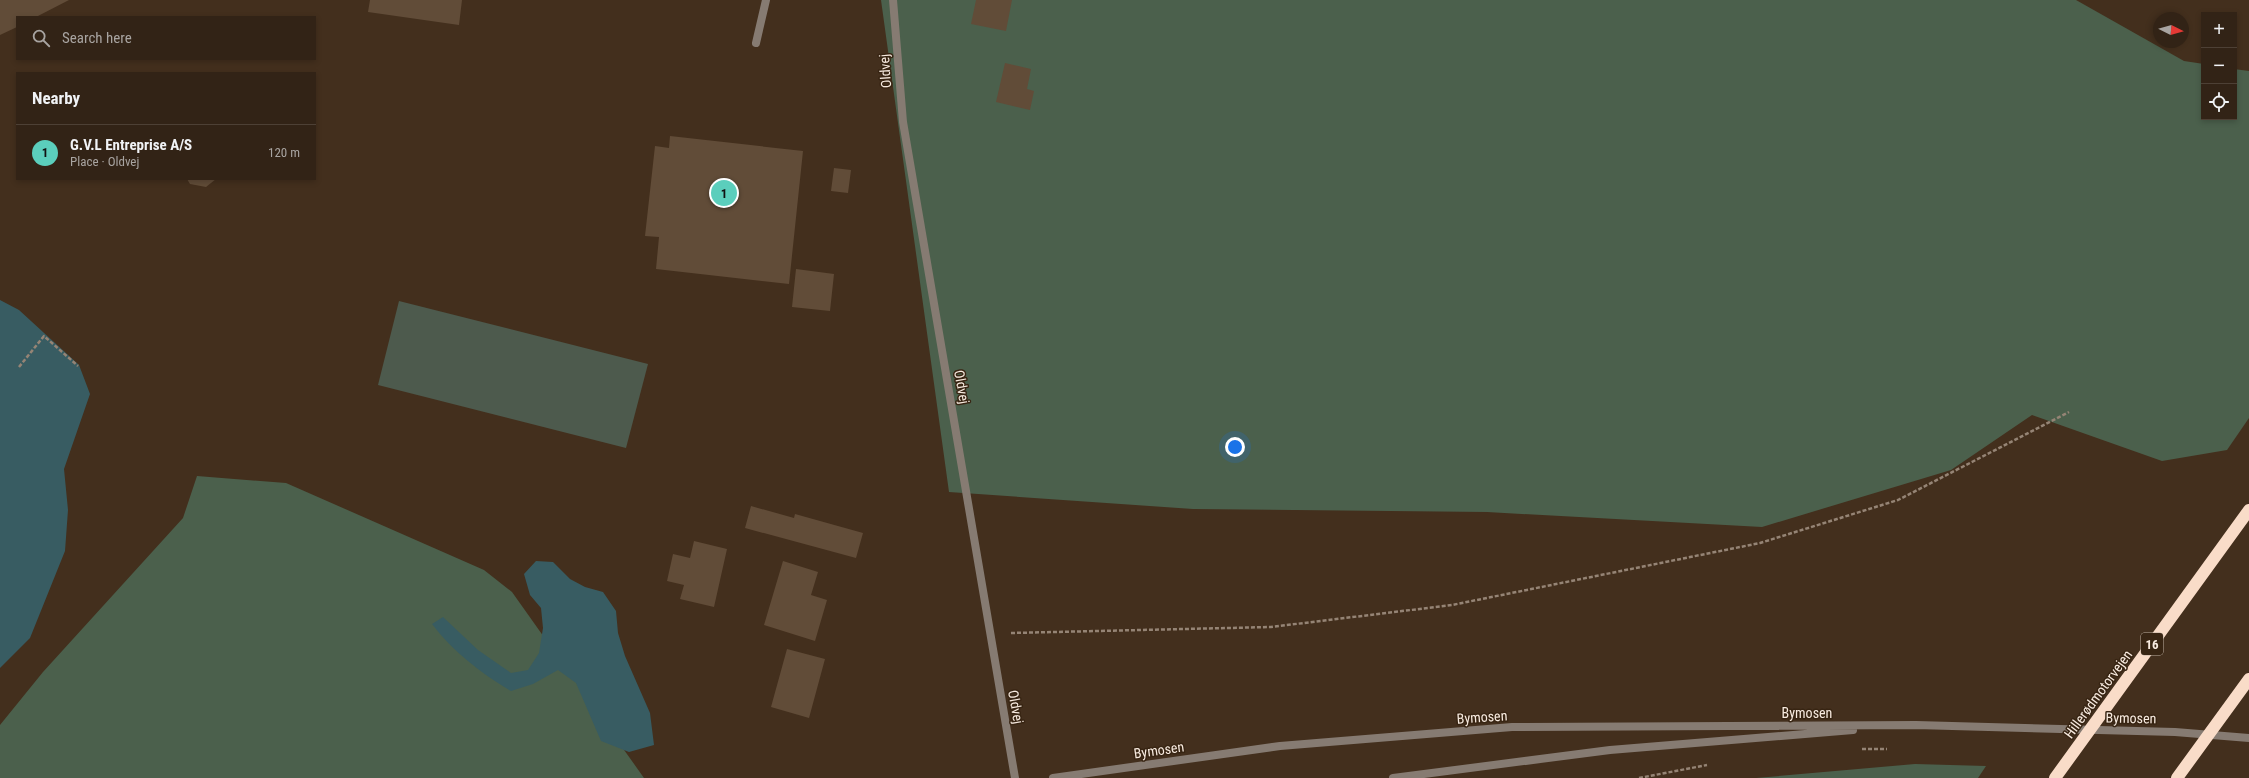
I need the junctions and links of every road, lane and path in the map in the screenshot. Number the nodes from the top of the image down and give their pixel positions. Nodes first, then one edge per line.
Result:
1 (766, 0) edge
2 (893, 0) edge
3 (756, 43) dead end
4 (78, 366) dead end
5 (19, 367) dead end
6 (2069, 412) dead end
7 (2249, 510) edge
8 (990, 633) junction
9 (2249, 679) edge
10 (1916, 725) junction
11 (2249, 738) edge
12 (1015, 778) edge
13 (1053, 778) edge
14 (1393, 778) edge
15 (2055, 778) edge
16 (2178, 778) edge

1 - 3 street
2 - 8 street, Oldvej
4 - 5 path
6 - 8 path
7 - 15 highway, Hillerødmotorvejen / 16
8 - 12 street, Oldvej
9 - 16 highway
10 - 11 street, Bymosen
10 - 13 street, Bymosen
10 - 14 street, Bymosen

